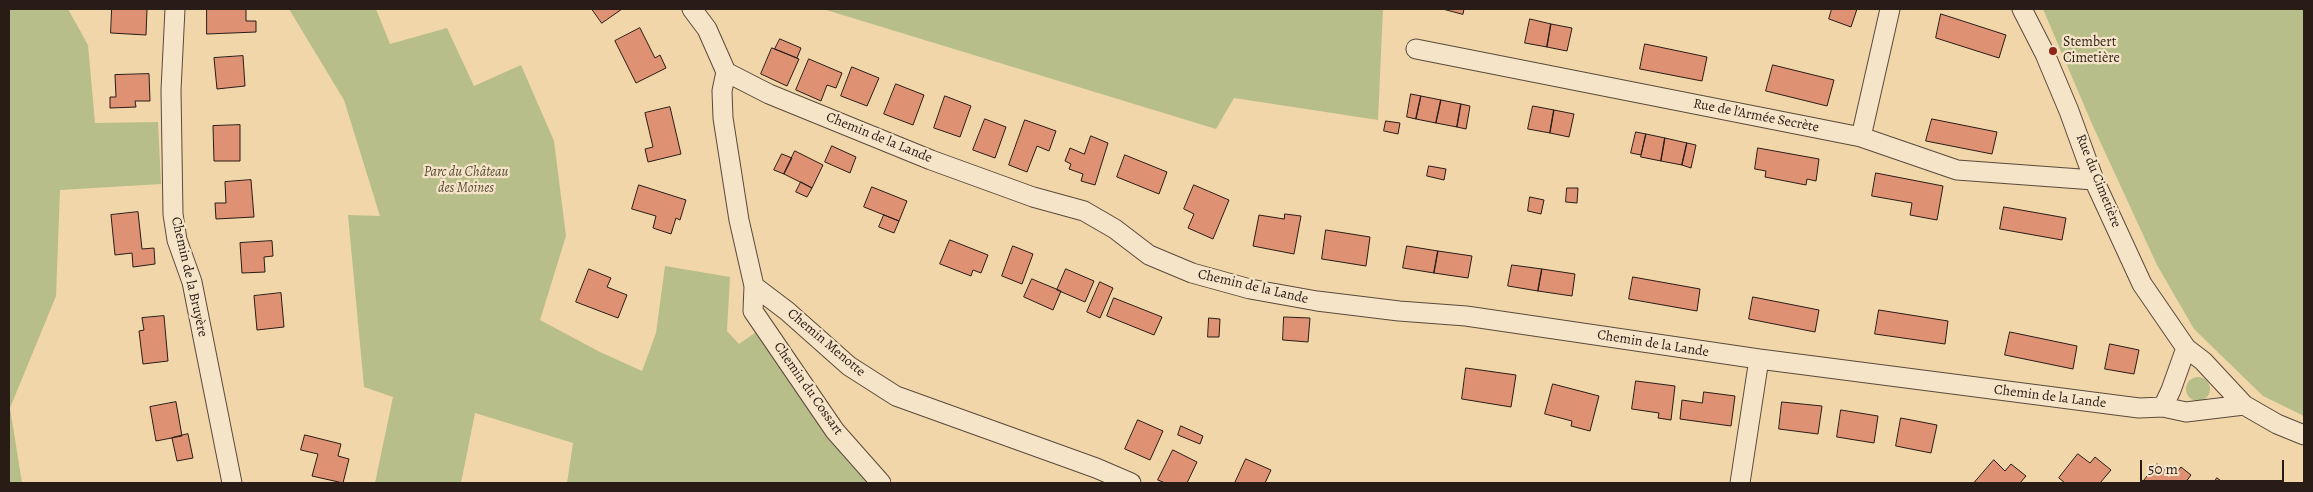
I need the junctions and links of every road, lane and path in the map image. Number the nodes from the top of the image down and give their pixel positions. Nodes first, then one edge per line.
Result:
1 (175, 9) edge
2 (692, 9) edge
3 (1890, 9) edge
4 (2022, 9) edge
5 (1416, 49) dead end
6 (726, 72) junction
7 (1862, 137) junction
8 (2094, 180) junction
9 (754, 286) junction
10 (2186, 348) junction
11 (1759, 360) junction
12 (2244, 405) junction
13 (2163, 407) junction
14 (2304, 435) edge
15 (232, 483) edge
16 (881, 483) edge
17 (1132, 483) edge
18 (1740, 483) edge

1 - 15 street, Chemin de la Bruyère
2 - 6 street
3 - 7 street
4 - 8 street, Rue du Cimetière
5 - 7 street, Rue de l'Armée Secrète
6 - 9 street
6 - 11 street, Chemin de la Lande
7 - 8 street, Rue de l'Armée Secrète
8 - 10 street, Rue du Cimetière
9 - 16 street, Chemin du Cossart
9 - 17 street, Chemin Menotte
10 - 12 street, Rue du Cimetière
10 - 13 street
11 - 13 street, Chemin de la Lande
11 - 18 street
12 - 13 street, Chemin de la Lande
12 - 14 street

